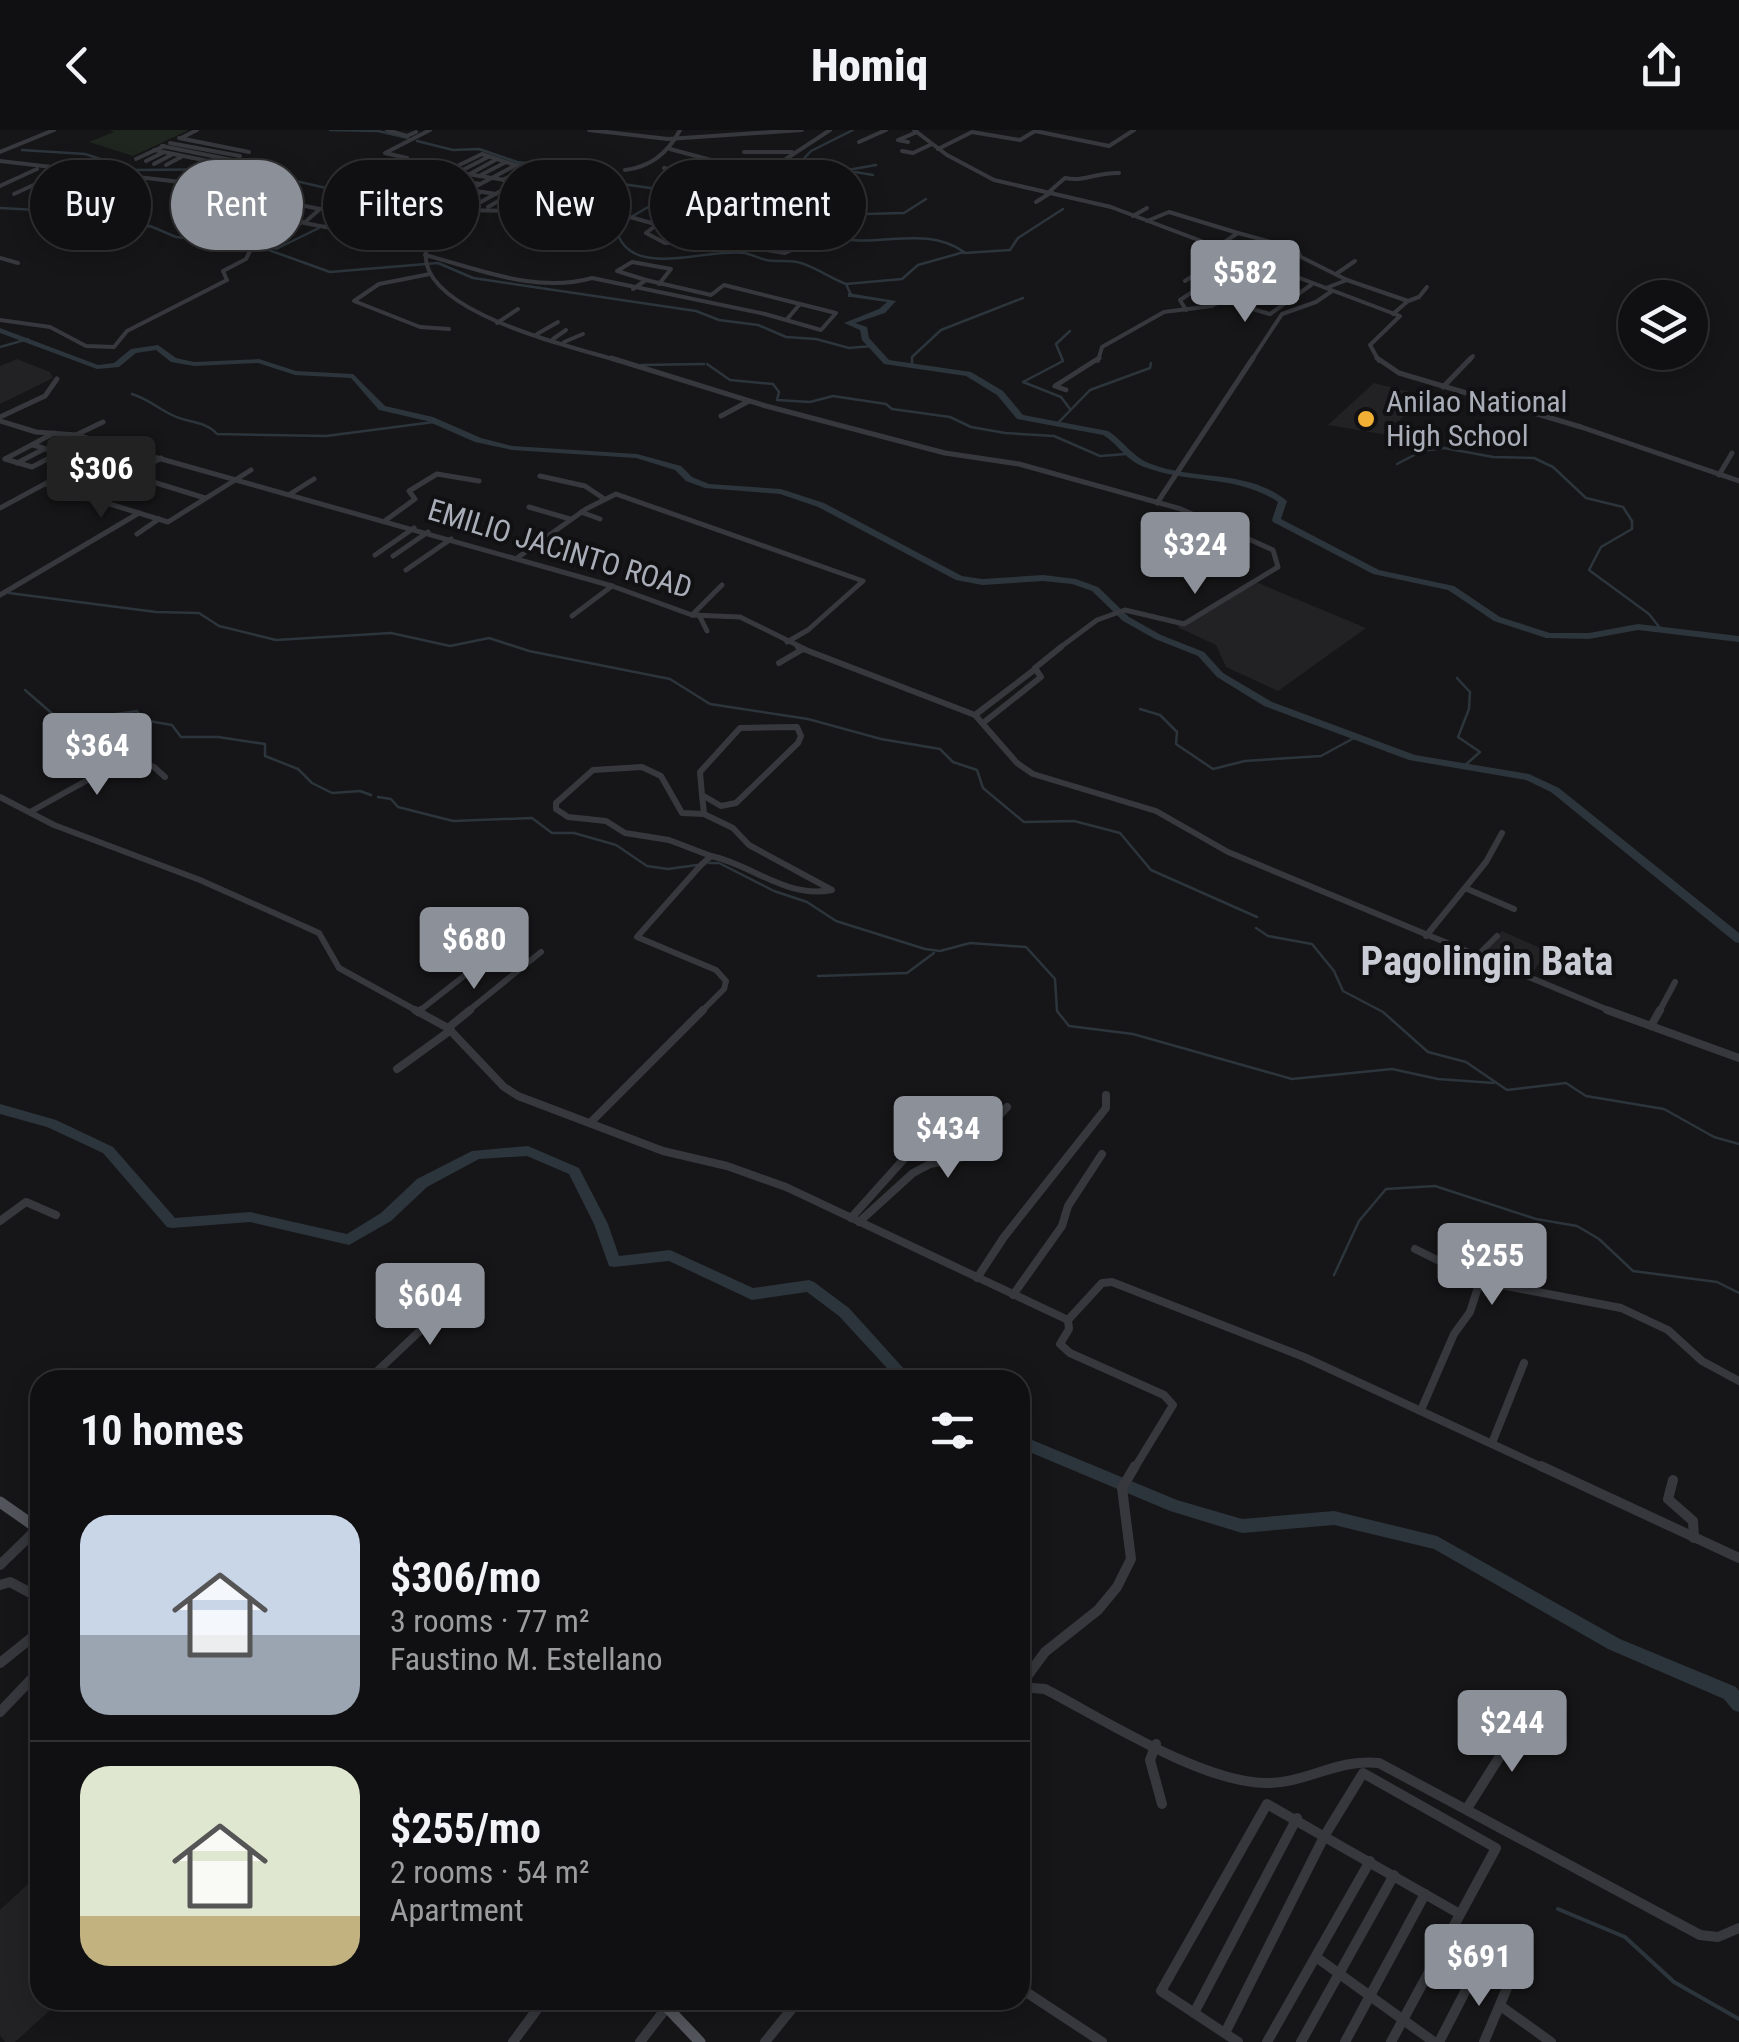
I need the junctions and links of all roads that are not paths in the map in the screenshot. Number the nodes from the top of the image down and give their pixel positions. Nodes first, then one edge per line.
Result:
1 (54, 130) edge
2 (197, 130) edge
3 (387, 130) edge
4 (430, 130) edge
5 (594, 130) edge
6 (680, 130) edge
7 (802, 130) edge
8 (816, 130) edge
9 (1134, 130) edge
10 (416, 131) edge
11 (828, 131) edge
12 (870, 131) edge
13 (883, 131) edge
14 (916, 132) edge
15 (674, 137) junction
16 (180, 138) junction
17 (866, 138) junction
18 (874, 139) dead end
19 (857, 140) dead end
20 (170, 142) junction
21 (908, 142) junction
22 (932, 144) junction
23 (163, 149) junction
24 (921, 149) junction
25 (938, 149) junction
26 (670, 150) junction
27 (902, 150) dead end
28 (0, 152) edge
29 (249, 152) dead end
30 (744, 152) dead end
31 (792, 152) junction
32 (173, 154) junction
33 (184, 156) junction
34 (240, 156) dead end
35 (489, 156) junction
36 (136, 158) dead end
37 (194, 158) junction
38 (497, 159) junction
39 (147, 160) edge
40 (190, 160) edge
41 (206, 160) edge
42 (232, 160) dead end
43 (468, 160) edge
44 (500, 160) edge
45 (709, 160) edge
46 (781, 160) edge
47 (0, 161) edge
48 (479, 161) edge
49 (154, 164) dead end
50 (166, 164) dead end
51 (30, 166) edge
52 (499, 166) edge
53 (479, 169) edge
54 (630, 169) edge
55 (30, 172) edge
56 (499, 174) edge
57 (1119, 174) dead end
58 (479, 176) joint
59 (491, 178) junction
60 (499, 179) edge
61 (481, 184) joint
62 (0, 186) edge
63 (30, 187) edge
64 (1051, 191) junction
65 (479, 192) edge
66 (482, 192) junction
67 (499, 192) edge
68 (14, 194) dead end
69 (479, 194) edge
70 (496, 194) junction
71 (499, 201) edge
72 (1036, 202) dead end
73 (479, 203) edge
74 (303, 206) edge
75 (499, 208) edge
76 (1147, 208) dead end
77 (479, 209) edge
78 (484, 209) junction
79 (1133, 216) junction
80 (1147, 221) junction
81 (303, 222) edge
82 (303, 223) edge
83 (1238, 234) junction
84 (1217, 247) junction
85 (252, 250) edge
86 (762, 250) edge
87 (793, 250) edge
88 (1229, 252) junction
89 (0, 258) edge
90 (1355, 261) dead end
91 (18, 262) dead end
92 (425, 262) junction
93 (1269, 269) junction
94 (430, 274) junction
95 (1336, 274) junction
96 (1253, 279) junction
97 (646, 280) junction
98 (1347, 280) junction
99 (1184, 281) dead end
100 (659, 284) junction
101 (1311, 285) dead end
102 (1427, 287) dead end
103 (1325, 288) junction
104 (633, 289) junction
105 (1237, 290) junction
106 (1301, 292) junction
107 (1332, 292) junction
108 (1262, 296) junction
109 (1222, 300) junction
110 (1408, 301) junction
111 (1361, 303) junction
112 (800, 304) junction
113 (1246, 307) junction
114 (518, 308) dead end
115 (1353, 308) dead end
116 (1186, 310) junction
117 (1393, 314) junction
118 (788, 318) junction
119 (0, 320) edge
120 (558, 322) dead end
121 (497, 323) junction
122 (449, 329) dead end
123 (566, 330) dead end
124 (536, 334) junction
125 (582, 334) dead end
126 (552, 339) junction
127 (564, 342) junction
128 (1473, 356) dead end
129 (57, 379) dead end
130 (1443, 387) junction
131 (1494, 389) dead end
132 (1066, 390) dead end
133 (1485, 400) junction
134 (749, 401) junction
135 (720, 416) dead end
136 (0, 419) edge
137 (103, 422) dead end
138 (54, 433) junction
139 (76, 435) junction
140 (33, 445) junction
141 (115, 446) junction
142 (44, 448) junction
143 (59, 453) junction
144 (1732, 453) dead end
145 (161, 458) junction
146 (1727, 461) junction
147 (86, 462) junction
148 (1738, 462) edge
149 (17, 463) junction
150 (251, 470) dead end
151 (131, 475) junction
152 (1719, 475) junction
153 (540, 476) dead end
154 (314, 479) dead end
155 (237, 480) junction
156 (480, 480) dead end
157 (1739, 481) edge
158 (45, 484) junction
159 (290, 494) junction
160 (206, 498) junction
161 (603, 498) junction
162 (88, 499) junction
163 (1157, 503) junction
164 (529, 507) dead end
165 (0, 508) edge
166 (581, 512) junction
167 (139, 513) junction
168 (600, 518) dead end
169 (159, 519) junction
170 (570, 519) junction
171 (386, 520) junction
172 (414, 528) junction
173 (428, 532) junction
174 (137, 534) dead end
175 (451, 539) junction
176 (374, 555) dead end
177 (394, 556) dead end
178 (518, 558) junction
179 (406, 570) dead end
180 (722, 585) dead end
181 (612, 586) junction
182 (0, 595) edge
183 (696, 615) junction
184 (572, 616) dead end
185 (707, 631) dead end
186 (788, 642) junction
187 (804, 649) junction
188 (778, 662) dead end
189 (1034, 670) junction
190 (975, 715) junction
191 (983, 723) junction
192 (165, 776) dead end
193 (701, 794) junction
194 (0, 797) edge
195 (30, 812) junction
196 (704, 814) junction
197 (1502, 833) dead end
198 (711, 856) junction
199 (1465, 888) junction
200 (1514, 909) dead end
201 (1426, 936) junction
202 (1497, 936) dead end
203 (506, 943) dead end
204 (541, 952) dead end
205 (1476, 957) junction
206 (1674, 982) dead end
207 (418, 1012) junction
208 (1651, 1026) junction
209 (450, 1029) junction
210 (1739, 1058) edge
211 (397, 1069) dead end
212 (1106, 1094) dead end
213 (1007, 1108) dead end
214 (938, 1121) dead end
215 (590, 1123) junction
216 (1102, 1154) dead end
217 (56, 1215) dead end
218 (0, 1220) edge
219 (855, 1220) junction
220 (1415, 1249) dead end
221 (976, 1278) junction
222 (1480, 1281) junction
223 (465, 1288) dead end
224 (1013, 1295) junction
225 (1068, 1320) junction
226 (1524, 1363) dead end
227 (379, 1370) edge
228 (1739, 1382) edge
229 (1421, 1410) junction
230 (1492, 1443) junction
231 (1673, 1480) dead end
232 (0, 1502) edge
233 (30, 1523) edge
234 (30, 1533) edge
235 (1694, 1538) junction
236 (1739, 1558) edge
237 (0, 1565) edge
238 (0, 1586) edge
239 (30, 1593) edge
240 (30, 1639) edge
241 (0, 1663) edge
242 (1030, 1672) edge
243 (30, 1680) edge
244 (1030, 1687) edge
245 (0, 1712) edge
246 (1499, 1724) dead end
247 (1156, 1744) junction
248 (1162, 1804) dead end
249 (1468, 1807) junction
250 (1296, 1818) junction
251 (1326, 1835) junction
252 (1370, 1861) junction
253 (1394, 1875) junction
254 (1425, 1894) junction
255 (1458, 1913) junction
256 (1739, 1928) edge
257 (1316, 1957) junction
258 (1483, 1957) dead end
259 (1339, 1974) junction
260 (1514, 1974) dead end
261 (1030, 1995) edge
262 (1370, 1996) junction
263 (1502, 2006) junction
264 (537, 2010) edge
265 (659, 2010) edge
266 (670, 2010) edge
267 (790, 2010) edge
268 (1194, 2012) junction
269 (1402, 2020) junction
270 (1225, 2033) junction
271 (1530, 2036) edge
272 (513, 2042) edge
273 (640, 2042) edge
274 (700, 2042) edge
275 (765, 2042) edge
276 (1102, 2042) edge
277 (1238, 2042) edge
278 (1267, 2042) edge
279 (1301, 2042) edge
280 (1345, 2042) edge
281 (1390, 2042) edge
282 (1436, 2042) edge
283 (1484, 2042) edge
284 (1551, 2042) edge

1 - 28 street
2 - 16 street
3 - 10 street
4 - 61 street
5 - 15 street
6 - 15 street
7 - 15 street
8 - 11 street
9 - 25 street
11 - 31 street
12 - 13 street
13 - 17 street
14 - 21 street
14 - 21 street
14 - 22 street
15 - 26 street
16 - 20 street
16 - 29 street
17 - 18 street
17 - 19 street
20 - 23 street
20 - 34 street
21 - 24 street
22 - 24 street
22 - 25 street
23 - 32 street
23 - 36 street
23 - 39 street
23 - 42 street
24 - 27 street
25 - 64 street
26 - 45 street
26 - 54 street
30 - 31 street
31 - 46 street
32 - 33 street
32 - 49 street
33 - 37 street
33 - 50 street
35 - 38 street
35 - 43 street
35 - 48 street
37 - 40 street
37 - 41 street
38 - 44 street
38 - 53 street
47 - 51 street
52 - 58 street
55 - 62 street
56 - 59 street
57 - 64 street
58 - 59 street
59 - 60 street
59 - 61 street
63 - 68 street
64 - 72 street
64 - 79 street
65 - 66 street
66 - 69 street
66 - 70 street
67 - 70 street
70 - 73 street
71 - 78 street
74 - 81 street
75 - 78 street
76 - 79 street
77 - 78 street
79 - 80 street
80 - 83 street
80 - 84 street
82 - 92 street
83 - 84 street
83 - 95 street
84 - 88 street
85 - 119 street
86 - 87 street
88 - 93 street
88 - 99 street
89 - 91 street
90 - 95 street
92 - 94 street
92 - 104 street
93 - 96 street
93 - 103 street
94 - 121 street
94 - 122 street
95 - 98 street
96 - 105 street
96 - 116 street
97 - 100 street
97 - 100 street
97 - 104 street
98 - 103 street
98 - 110 street
100 - 112 street
101 - 106 street
102 - 110 street
103 - 107 street
104 - 118 street
105 - 108 street
105 - 109 street
106 - 108 street
106 - 113 street
107 - 111 street
107 - 163 street
108 - 113 street
109 - 113 street
109 - 116 street
110 - 117 street
111 - 115 street
111 - 117 street
112 - 118 street
112 - 118 street
114 - 121 street
116 - 132 street
117 - 130 street
120 - 124 street
121 - 124 street
123 - 126 street
124 - 126 street
125 - 127 street
126 - 127 street
127 - 134 street
128 - 130 street
129 - 136 street
130 - 133 street
131 - 133 street
133 - 152 street
134 - 135 street
134 - 163 street
136 - 138 street, EMILIO JACINTO ROAD
137 - 139 street
138 - 139 street, EMILIO JACINTO ROAD
138 - 140 street
139 - 141 street, EMILIO JACINTO ROAD
140 - 142 street
140 - 149 street
141 - 145 street, EMILIO JACINTO ROAD
141 - 147 street
142 - 143 street
142 - 149 street
143 - 147 street
143 - 149 street
144 - 146 street
145 - 151 street
145 - 155 street, EMILIO JACINTO ROAD
146 - 148 street
146 - 152 street
147 - 151 street
147 - 158 street
150 - 155 street
151 - 160 street
151 - 162 street
152 - 157 street
153 - 161 street
154 - 159 street
155 - 159 street, EMILIO JACINTO ROAD
155 - 160 street
156 - 171 street
158 - 162 street
158 - 165 street
159 - 171 street, EMILIO JACINTO ROAD
160 - 169 street
161 - 166 street
161 - 186 street
162 - 167 street
163 - 189 street
164 - 170 street
166 - 168 street
166 - 170 street
167 - 169 street
167 - 182 street
169 - 174 street
170 - 178 street
171 - 172 street, EMILIO JACINTO ROAD
172 - 173 street, EMILIO JACINTO ROAD
172 - 176 street
173 - 175 street, EMILIO JACINTO ROAD
173 - 177 street
175 - 178 street, EMILIO JACINTO ROAD
175 - 179 street
178 - 181 street, EMILIO JACINTO ROAD
180 - 183 street
181 - 183 street, EMILIO JACINTO ROAD
181 - 184 street
183 - 185 street
183 - 186 street, EMILIO JACINTO ROAD
186 - 187 street, EMILIO JACINTO ROAD
187 - 188 street
187 - 190 street, EMILIO JACINTO ROAD
189 - 190 street
189 - 191 street
190 - 191 street, EMILIO JACINTO ROAD
191 - 201 street, EMILIO JACINTO ROAD
192 - 195 street
193 - 193 street
193 - 196 street
194 - 195 street
195 - 207 street
196 - 198 street
196 - 198 street
197 - 199 street
198 - 215 street
199 - 200 street
199 - 201 street
201 - 205 street, EMILIO JACINTO ROAD
202 - 205 street
203 - 207 street
204 - 209 street
205 - 208 street, EMILIO JACINTO ROAD
206 - 208 street
207 - 209 street
208 - 210 street, EMILIO JACINTO ROAD
209 - 211 street
209 - 215 street
212 - 221 street
213 - 219 street
214 - 219 street
215 - 219 street
216 - 224 street
217 - 218 street
219 - 221 street
220 - 222 street
221 - 224 street
222 - 228 street
222 - 229 street
223 - 227 street
224 - 225 street
225 - 229 street
225 - 242 street
226 - 230 street
229 - 230 street
230 - 235 street
231 - 235 street
232 - 233 main road
234 - 237 street
235 - 236 street
238 - 239 street
240 - 241 street
243 - 245 street
244 - 247 street
246 - 249 street
247 - 248 street
247 - 249 street
249 - 256 street
250 - 251 street
250 - 268 street
250 - 268 street
251 - 252 street
251 - 255 street
251 - 270 street
252 - 253 street
252 - 257 street
253 - 254 street
253 - 259 street
254 - 255 street
254 - 262 street
255 - 269 street
257 - 259 street
257 - 278 street
258 - 282 street
259 - 262 street
259 - 279 street
260 - 263 street
261 - 276 street
262 - 269 street
262 - 280 street
263 - 271 street
263 - 283 street
264 - 272 street
265 - 273 street
266 - 274 main road
267 - 275 street
268 - 270 street
269 - 281 street
269 - 282 street
270 - 277 street
271 - 284 street

